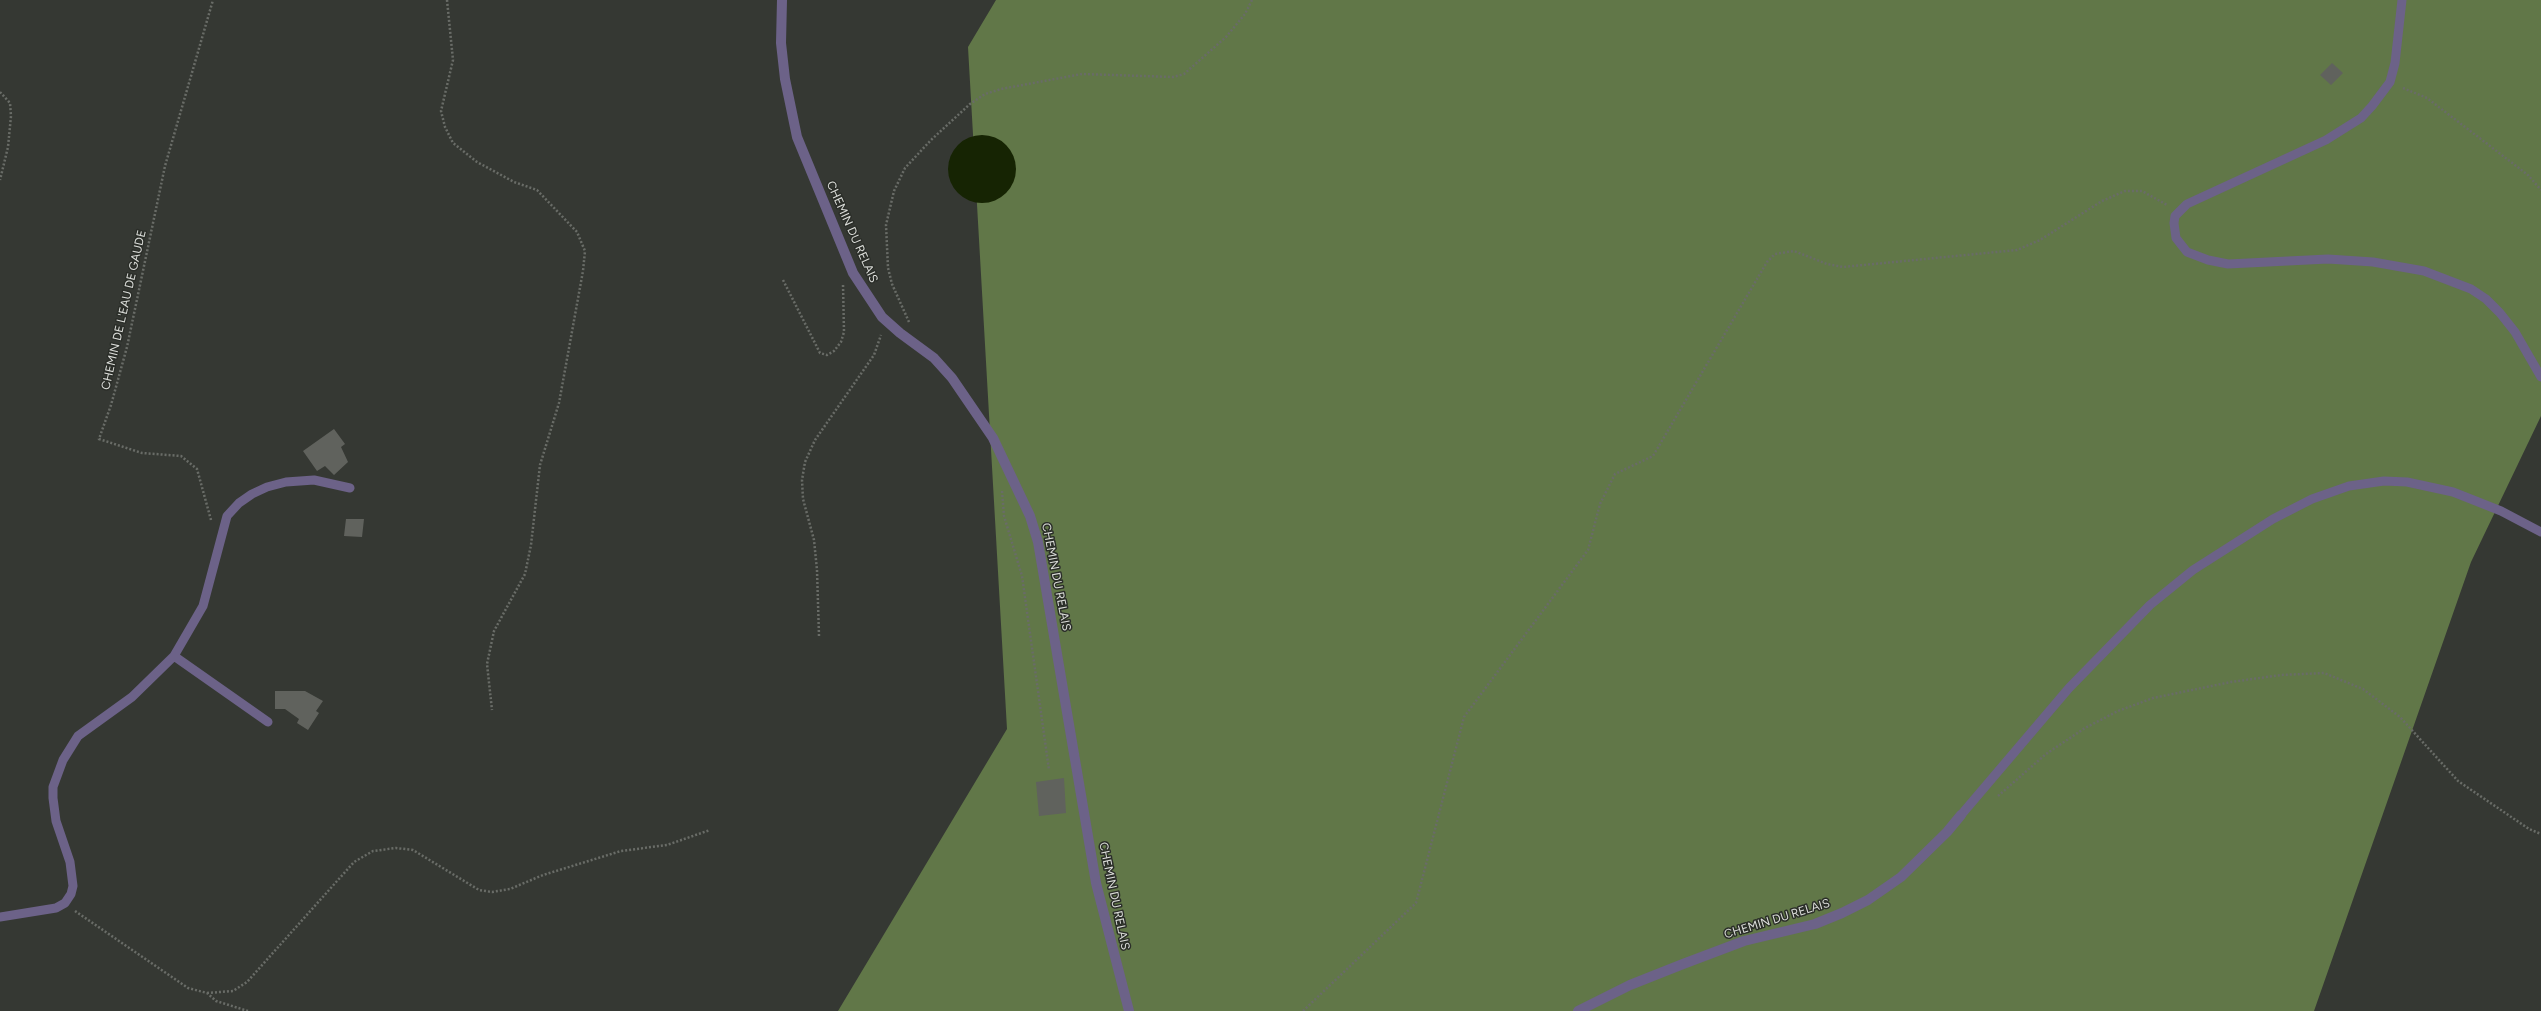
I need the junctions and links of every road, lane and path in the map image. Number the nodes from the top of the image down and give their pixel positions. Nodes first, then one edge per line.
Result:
1 (213, 0) edge
2 (447, 0) edge
3 (782, 0) edge
4 (1252, 0) edge
5 (2402, 0) edge
6 (2390, 82) junction
7 (0, 92) edge
8 (0, 180) edge
9 (2541, 190) edge
10 (2178, 210) junction
11 (783, 280) dead end
12 (843, 281) dead end
13 (882, 317) junction
14 (900, 333) junction
15 (2541, 377) edge
16 (350, 488) dead end
17 (1002, 489) dead end
18 (212, 525) dead end
19 (2541, 532) edge
20 (819, 636) dead end
21 (174, 656) junction
22 (492, 710) dead end
23 (268, 722) dead end
24 (1049, 770) dead end
25 (1992, 800) dead end
26 (1960, 815) joint
27 (710, 830) dead end
28 (2541, 834) edge
29 (66, 903) junction
30 (0, 918) edge
31 (207, 993) junction
32 (248, 1011) edge
33 (1129, 1011) edge
34 (1303, 1011) edge
35 (1578, 1011) edge

1 - 18 path, CHEMIN DE L'EAU DE GAUDE
2 - 22 path
3 - 13 street, CHEMIN DU RELAIS
4 - 14 path
5 - 6 lane
6 - 9 path
6 - 10 lane
7 - 8 path
10 - 15 lane
10 - 34 path
11 - 12 path
13 - 14 street, CHEMIN DU RELAIS
13 - 20 path
14 - 33 street, CHEMIN DU RELAIS
16 - 21 lane
17 - 24 path
19 - 26 lane
21 - 23 lane
21 - 29 lane
25 - 28 path
26 - 35 street, CHEMIN DU RELAIS
27 - 31 path
29 - 30 lane
29 - 31 path
31 - 32 path

